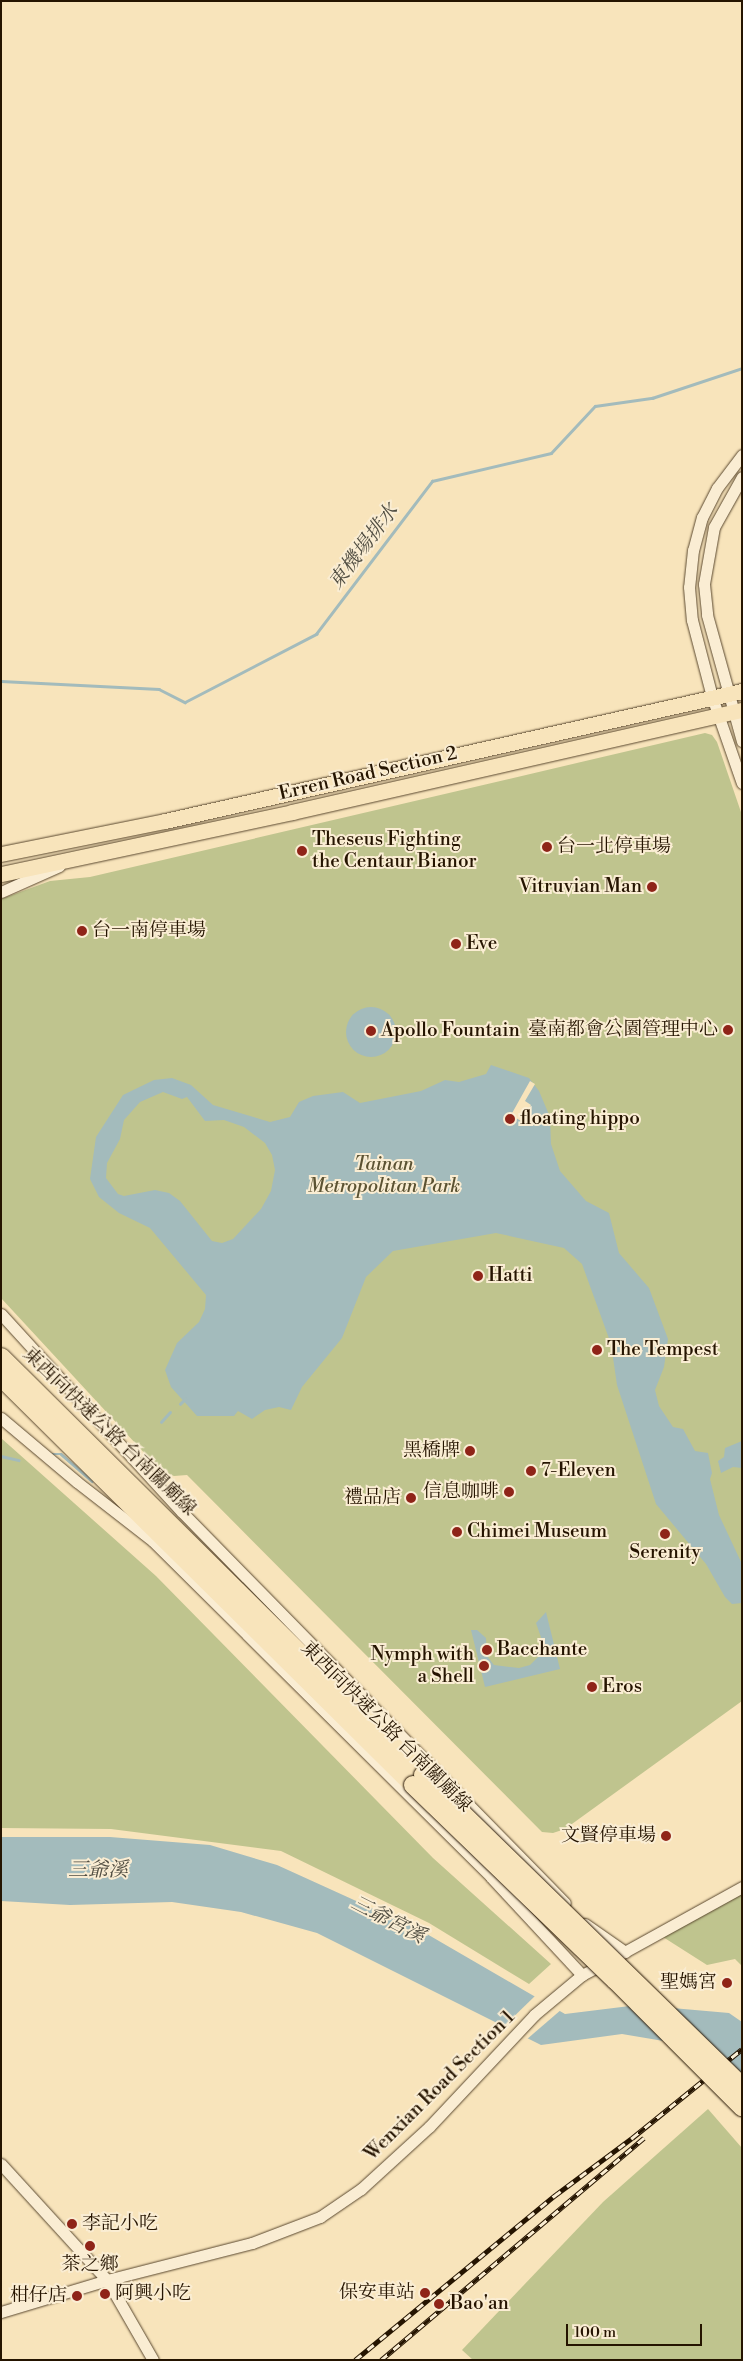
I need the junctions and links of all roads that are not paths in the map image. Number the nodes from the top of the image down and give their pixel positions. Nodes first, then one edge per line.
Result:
1 (742, 455) edge
2 (742, 477) edge
3 (727, 694) edge
4 (731, 713) edge
5 (742, 741) edge
6 (742, 783) edge
7 (165, 821) junction
8 (1, 848) edge
9 (1, 854) edge
10 (76, 857) junction
11 (1, 874) edge
12 (1, 892) edge
13 (1, 1314) edge
14 (1, 1352) edge
15 (1, 1357) edge
16 (1, 1377) edge
17 (38, 1392) junction
18 (1, 1418) edge
19 (118, 1481) junction
20 (167, 1528) junction
21 (418, 1779) junction
22 (742, 1887) edge
23 (625, 1952) junction
24 (582, 1975) junction
25 (742, 2086) edge
26 (742, 2107) edge
27 (1, 2164) edge
28 (107, 2280) junction
29 (1, 2312) edge
30 (152, 2360) edge

1 - 3 street
2 - 3 street
3 - 4 street
3 - 7 main road, Erren Road Section 2
4 - 5 street
4 - 6 street
4 - 10 main road, Erren Road Section 2
7 - 8 street
7 - 9 main road, Erren Road Section 2
10 - 11 main road, Erren Road Section 2
10 - 12 street
13 - 20 street
14 - 17 highway
15 - 17 highway, 東西向快速公路 台南關廟線
16 - 19 highway, 東西向快速公路 台南關廟線
17 - 19 highway, 東西向快速公路 台南關廟線
18 - 20 street
19 - 20 highway, 東西向快速公路 台南關廟線
20 - 21 highway, 東西向快速公路 台南關廟線
20 - 21 street
21 - 23 street
21 - 24 street
21 - 25 highway, 東西向快速公路 台南關廟線, bridge
21 - 26 highway, 東西向快速公路 台南關廟線, bridge
22 - 23 street, Wenxian Road Section 1
23 - 24 street, Wenxian Road Section 1
24 - 28 street, Wenxian Road Section 1
27 - 28 street
28 - 29 street, Wenxian Road Section 1
28 - 30 street

